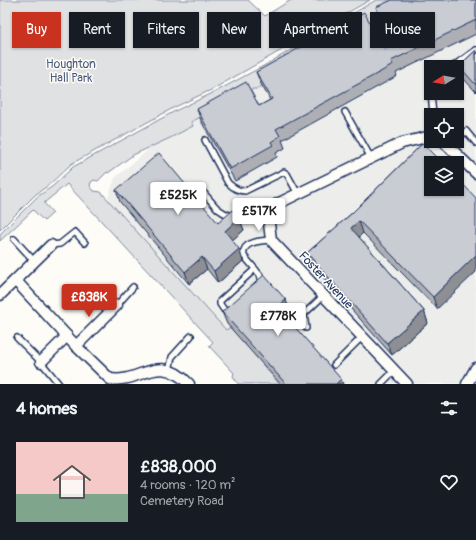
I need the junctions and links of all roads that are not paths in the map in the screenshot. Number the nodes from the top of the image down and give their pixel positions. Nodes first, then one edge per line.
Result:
1 (476, 50) edge
2 (462, 60) edge
3 (345, 112) dead end
4 (464, 132) edge
5 (424, 138) edge
6 (204, 140) dead end
7 (476, 143) edge
8 (456, 148) edge
9 (371, 158) junction
10 (476, 173) edge
11 (201, 190) dead end
12 (298, 194) junction
13 (268, 215) junction
14 (14, 239) dead end
15 (271, 240) junction
16 (85, 243) dead end
17 (51, 245) joint
18 (35, 262) junction
19 (255, 269) junction
20 (16, 281) junction
21 (256, 286) edge
22 (132, 287) dead end
23 (0, 295) edge
24 (323, 296) junction
25 (235, 305) edge
26 (117, 306) joint
27 (306, 328) dead end
28 (67, 336) junction
29 (191, 336) dead end
30 (362, 337) junction
31 (17, 338) dead end
32 (76, 346) junction
33 (41, 362) junction
34 (334, 364) dead end
35 (476, 368) edge
36 (169, 371) junction
37 (394, 371) junction
38 (117, 383) edge
39 (59, 384) edge
40 (189, 384) edge
41 (381, 384) edge
42 (406, 384) edge
43 (467, 384) edge

1 - 2 lane
3 - 9 lane
4 - 7 lane
5 - 9 street
6 - 12 lane
8 - 10 street
9 - 12 street
11 - 13 lane
12 - 13 street
13 - 15 street
14 - 18 lane
15 - 19 lane
15 - 24 street, Foster Avenue
16 - 17 lane
17 - 18 street
18 - 20 street
19 - 21 lane
19 - 25 lane
20 - 23 street
20 - 28 street
22 - 26 lane
24 - 27 lane
24 - 30 street, Foster Avenue
26 - 32 street
28 - 32 street
28 - 33 street
29 - 36 lane
30 - 34 lane
30 - 37 street, Foster Avenue
31 - 33 lane
32 - 38 street
33 - 39 lane
35 - 43 street
36 - 38 street
36 - 40 street
37 - 41 lane
37 - 42 street, Foster Avenue

